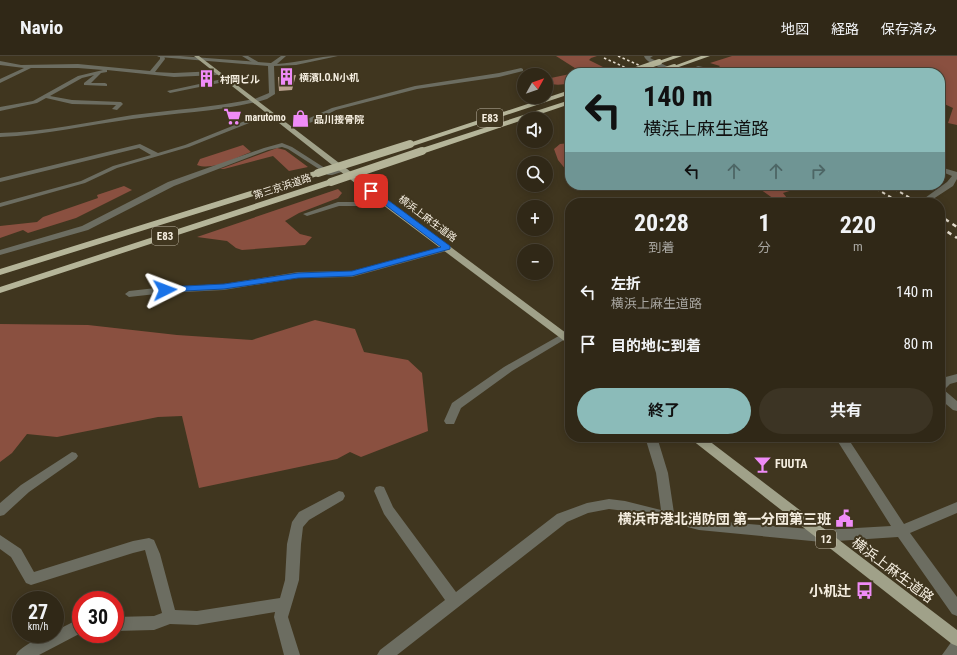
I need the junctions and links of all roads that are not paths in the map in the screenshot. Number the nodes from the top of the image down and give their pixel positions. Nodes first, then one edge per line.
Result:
1 (159, 56) edge
2 (162, 56) edge
3 (244, 56) edge
4 (284, 56) edge
5 (333, 56) edge
6 (651, 56) edge
7 (679, 56) edge
8 (707, 56) edge
9 (198, 57) edge
10 (0, 63) edge
11 (256, 63) junction
12 (271, 66) junction
13 (30, 67) junction
14 (642, 68) edge
15 (667, 68) edge
16 (671, 68) edge
17 (109, 69) junction
18 (517, 71) edge
19 (151, 73) junction
20 (217, 73) junction
21 (99, 74) junction
22 (227, 80) junction
23 (0, 81) edge
24 (105, 85) dead end
25 (170, 91) dead end
26 (565, 94) edge
27 (45, 96) junction
28 (254, 101) junction
29 (565, 104) edge
30 (115, 108) dead end
31 (0, 109) edge
32 (270, 113) junction
33 (290, 128) junction
34 (0, 135) edge
35 (157, 154) junction
36 (345, 170) junction
37 (945, 170) edge
38 (957, 174) edge
39 (0, 180) edge
40 (945, 187) edge
41 (941, 190) edge
42 (929, 198) edge
43 (382, 200) junction
44 (0, 205) edge
45 (307, 214) dead end
46 (447, 248) junction
47 (0, 253) edge
48 (0, 272) edge
49 (0, 290) edge
50 (129, 294) dead end
51 (565, 338) edge
52 (565, 340) edge
53 (957, 378) edge
54 (945, 382) edge
55 (945, 397) edge
56 (957, 407) edge
57 (450, 421) dead end
58 (653, 442) edge
59 (702, 442) edge
60 (844, 442) edge
61 (72, 456) dead end
62 (380, 491) dead end
63 (339, 496) dead end
64 (957, 507) edge
65 (0, 511) edge
66 (668, 517) junction
67 (902, 531) junction
68 (822, 536) junction
69 (0, 541) edge
70 (454, 601) junction
71 (285, 604) junction
72 (957, 609) edge
73 (170, 617) junction
74 (124, 624) edge
75 (72, 630) edge
76 (957, 640) edge
77 (957, 646) edge
78 (391, 654) edge
79 (24, 655) edge
80 (292, 655) edge
81 (950, 655) edge

1 - 2 street
2 - 9 street
2 - 19 street
3 - 11 street
4 - 12 street
5 - 12 street
6 - 15 street
7 - 14 highway, bridge
8 - 16 highway, bridge
9 - 11 street
9 - 20 main road, 横浜上麻生道路
10 - 13 street
11 - 12 street
12 - 28 street
13 - 17 street
13 - 23 street
17 - 19 street
17 - 21 street
18 - 33 street
19 - 20 street
20 - 22 main road, 横浜上麻生道路
21 - 24 street
21 - 27 street
22 - 25 street
22 - 28 main road, 横浜上麻生道路
26 - 48 highway, 第三京浜道路 / E83, bridge
27 - 30 street
27 - 31 street
28 - 32 main road, 横浜上麻生道路
28 - 34 street
29 - 49 highway, 第三京浜道路 / E83, bridge
32 - 33 main road, 横浜上麻生道路
32 - 35 street
33 - 36 main road, 横浜上麻生道路
35 - 39 street
35 - 44 street
36 - 43 main road, 横浜上麻生道路
36 - 47 street
37 - 38 street
38 - 40 street
41 - 42 street
43 - 45 street
43 - 46 main road, 横浜上麻生道路
46 - 50 street
46 - 51 main road, 横浜上麻生道路
52 - 57 street
53 - 54 street
55 - 56 street
58 - 66 street
59 - 68 main road, 横浜上麻生道路 / 12
60 - 67 street
61 - 65 street
62 - 70 street
63 - 71 street
64 - 67 street
66 - 68 street
66 - 70 street
67 - 68 street
67 - 72 street
68 - 76 main road, 横浜上麻生道路 / 12
69 - 73 street
70 - 78 street
71 - 73 street
71 - 80 street
73 - 74 street
75 - 79 street
77 - 81 street

